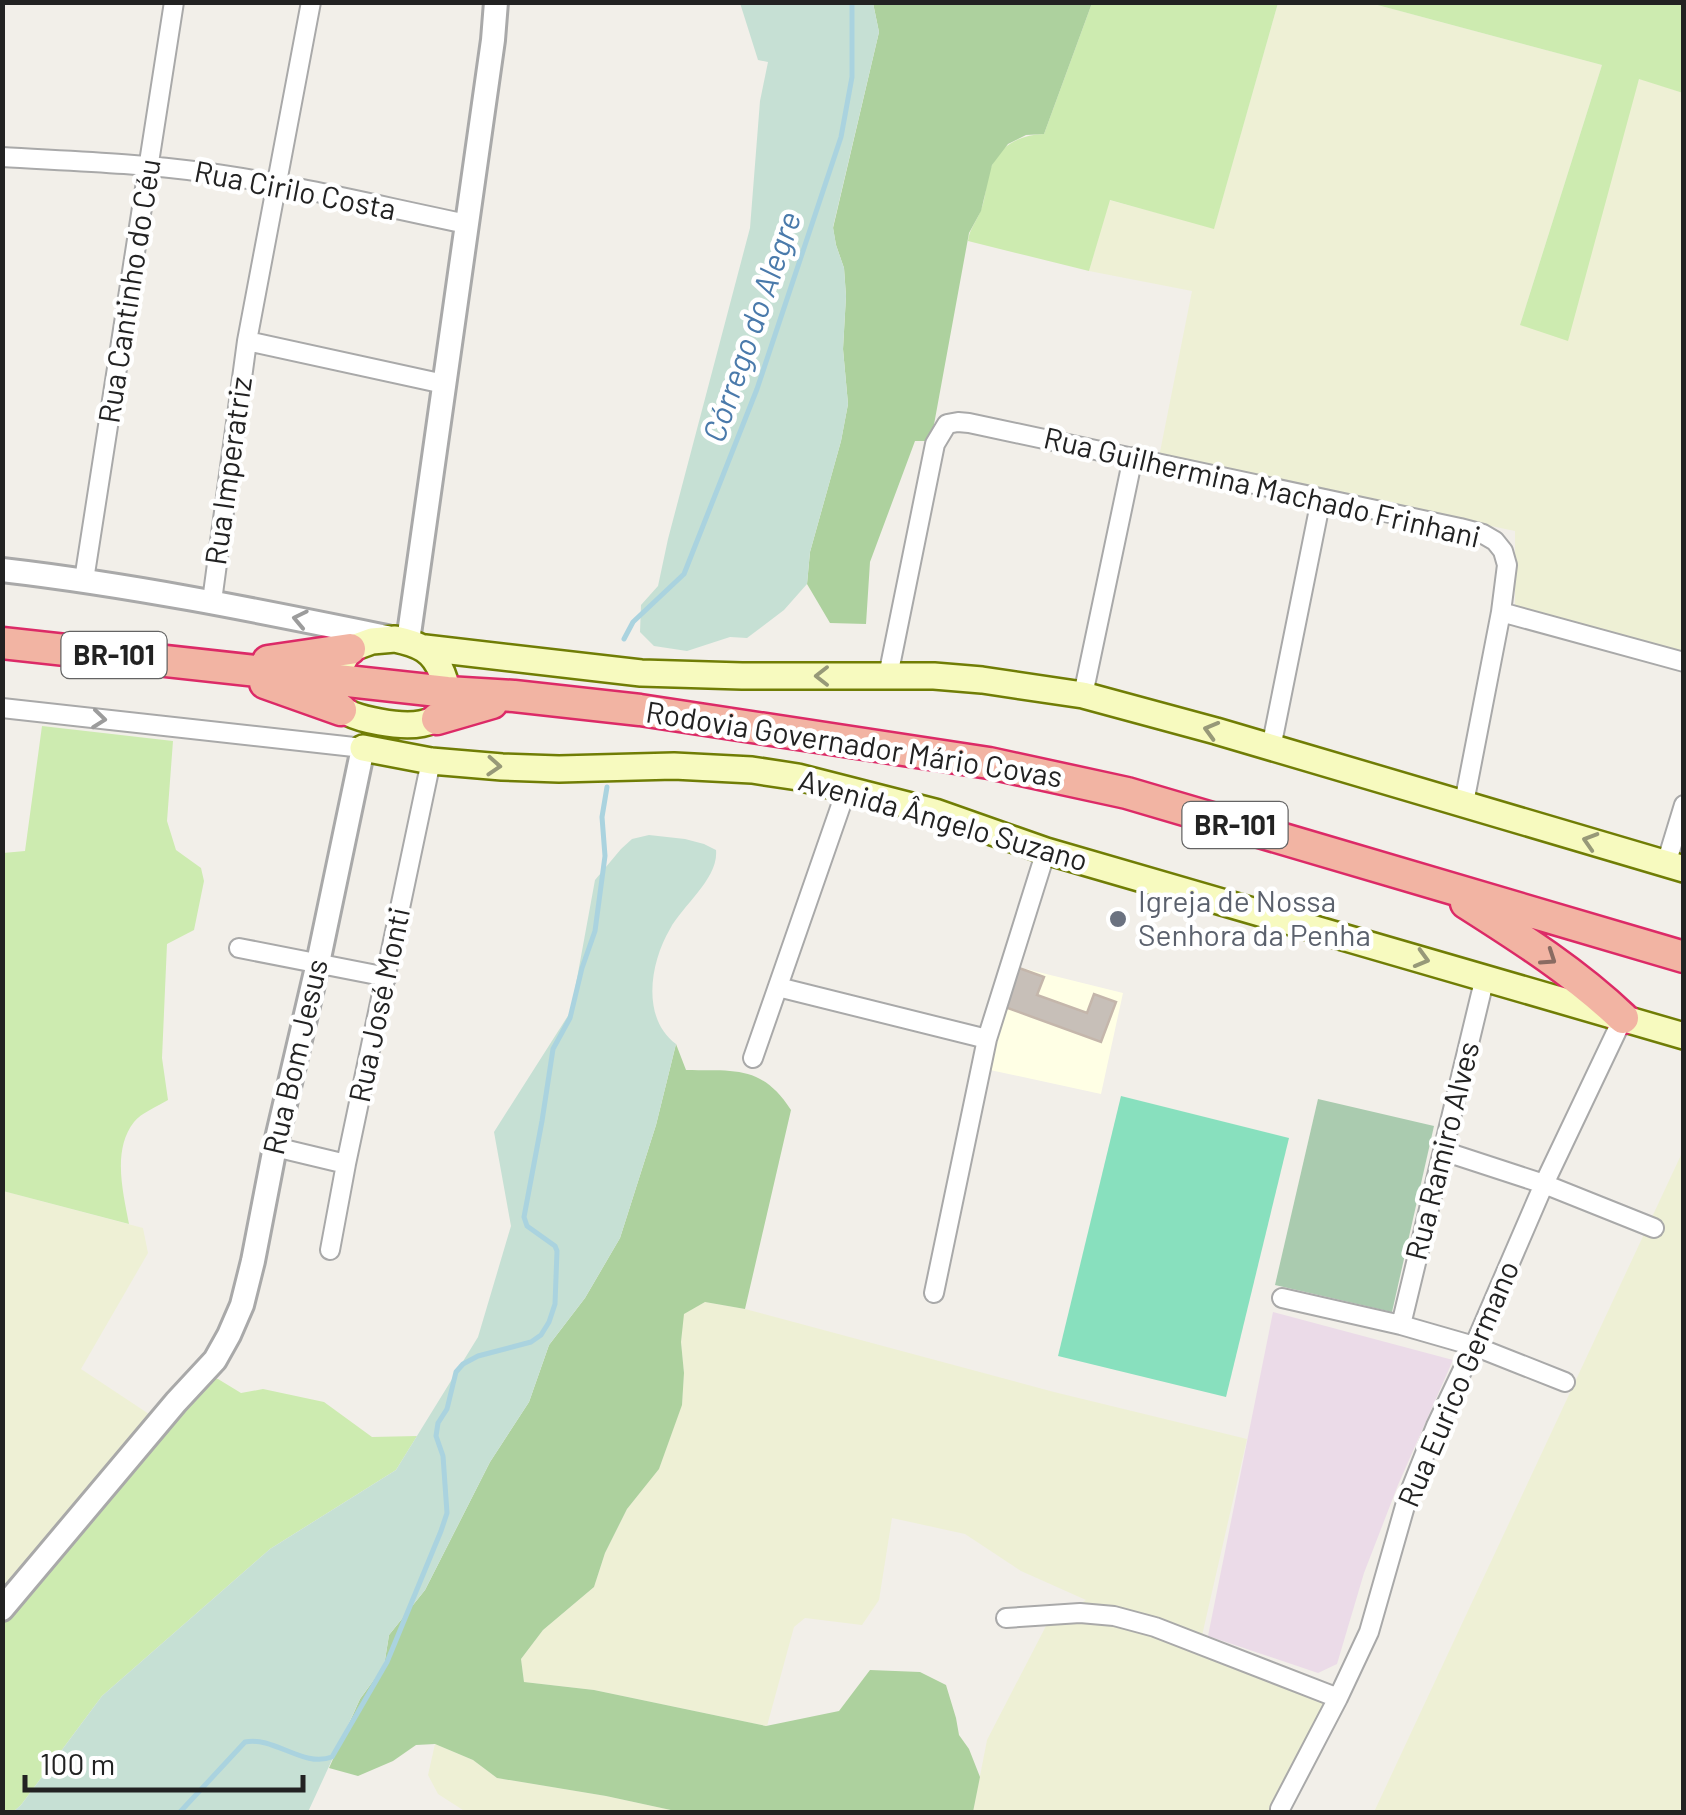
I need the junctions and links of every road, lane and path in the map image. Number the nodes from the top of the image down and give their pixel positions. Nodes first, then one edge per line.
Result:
1 (174, 2) edge
2 (311, 2) edge
3 (496, 2) edge
4 (2, 157) edge
5 (150, 166) junction
6 (278, 184) junction
7 (467, 224) junction
8 (247, 341) junction
9 (444, 384) junction
10 (1133, 457) junction
11 (1321, 499) junction
12 (2, 570) edge
13 (84, 580) junction
14 (212, 601) junction
15 (1500, 612) junction
16 (2, 644) edge
17 (350, 649) junction
18 (1684, 662) edge
19 (225, 667) junction
20 (426, 668) junction
21 (888, 676) junction
22 (333, 679) junction
23 (1083, 696) junction
24 (2, 708) edge
25 (346, 713) junction
26 (392, 724) junction
27 (363, 748) junction
28 (1271, 748) junction
29 (430, 761) junction
30 (847, 788) junction
31 (1464, 804) junction
32 (1684, 805) edge
33 (1046, 851) junction
34 (1675, 866) edge
35 (1438, 885) junction
36 (239, 948) dead end
37 (1684, 957) edge
38 (318, 963) junction
39 (1485, 977) junction
40 (387, 978) junction
41 (778, 987) junction
42 (1623, 1018) junction
43 (1684, 1036) edge
44 (986, 1039) junction
45 (753, 1058) dead end
46 (275, 1148) junction
47 (1442, 1151) junction
48 (346, 1164) junction
49 (1544, 1184) junction
50 (1654, 1228) dead end
51 (330, 1250) dead end
52 (934, 1292) dead end
53 (1282, 1298) dead end
54 (1400, 1326) junction
55 (1474, 1346) junction
56 (1566, 1382) dead end
57 (2, 1610) edge
58 (1006, 1618) dead end
59 (1338, 1698) junction
60 (1280, 1809) dead end

1 - 5 street, Rua Cantinho do Céu
2 - 6 street, Rua Imperatriz
3 - 7 street
4 - 5 street, Rua Cirilo Costa
5 - 6 street, Rua Cirilo Costa
5 - 13 street, Rua Cantinho do Céu
6 - 7 street, Rua Cirilo Costa
6 - 8 street, Rua Imperatriz
7 - 9 street
8 - 9 street, Rua Imperatriz
8 - 14 street, Rua Imperatriz
9 - 20 street
10 - 11 street, Rua Guilhermina Machado Frinhani
10 - 21 street, Rua Guilhermina Machado Frinhani
10 - 23 street
11 - 15 street, Rua Guilhermina Machado Frinhani
11 - 28 street
12 - 13 street
13 - 14 street
20 -> 14 street
15 - 18 street
15 - 31 street, Rua Guilhermina Machado Frinhani
16 - 19 highway, Rodovia Governador Mário Covas / BR-101
17 - 19 highway
17 - 20 main road
17 - 22 main road
19 - 22 highway, Rodovia Governador Mário Covas / BR-101
19 - 25 highway
21 -> 20 main road
20 - 22 highway, Rodovia Governador Mário Covas / BR-101
20 - 26 main road
20 - 35 highway, Rodovia Governador Mário Covas / BR-101
21 - 23 main road
22 - 25 main road
28 -> 23 main road
24 -> 27 street, Avenida Ângelo Suzano
25 - 26 main road
25 - 27 main road
26 - 27 main road
27 - 29 main road, Avenida Ângelo Suzano
27 - 38 street, Rua Bom Jesus
28 - 31 main road
29 -> 30 main road, Avenida Ângelo Suzano
29 - 40 street, Rua José Monti
30 - 33 main road, Avenida Ângelo Suzano
30 - 41 street
34 -> 31 main road
32 - 34 street
33 -> 39 main road, Avenida Ângelo Suzano
33 - 44 street
35 - 37 highway, Rodovia Governador Mário Covas / BR-101
35 -> 42 highway
36 - 38 street
38 - 40 street
38 - 46 street, Rua Bom Jesus
39 - 42 main road, Avenida Ângelo Suzano
39 - 47 street, Rua Ramiro Alves
40 - 48 street, Rua José Monti
41 - 44 street
41 - 45 street
42 - 43 main road, Avenida Ângelo Suzano
42 - 49 street, Rua Eurico Germano
44 - 52 street
46 - 48 street
46 - 57 street, Rua Bom Jesus
47 - 49 street
47 - 54 street, Rua Ramiro Alves
48 - 51 street, Rua José Monti
49 - 50 street
49 - 55 street, Rua Eurico Germano
53 - 54 street
54 - 55 street
55 - 56 street
55 - 59 street, Rua Eurico Germano
58 - 59 street
59 - 60 street, Rua Eurico Germano

